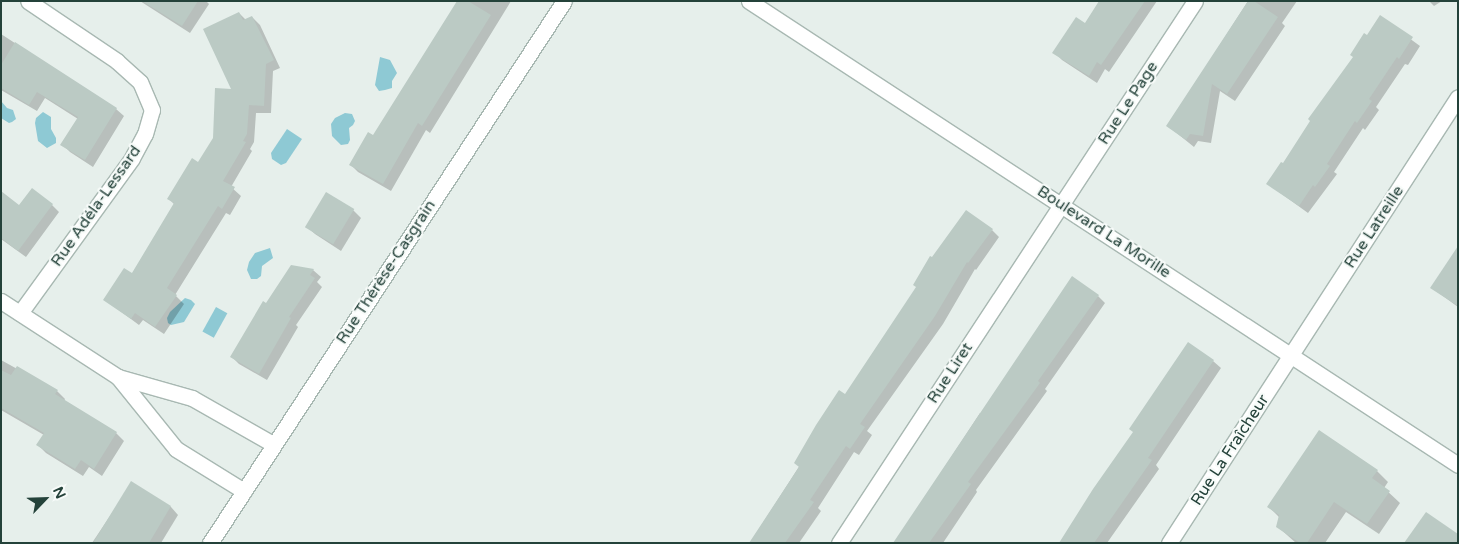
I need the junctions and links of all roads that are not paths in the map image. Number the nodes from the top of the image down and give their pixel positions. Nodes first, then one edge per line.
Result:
1 (28, 1) edge
2 (564, 1) edge
3 (749, 1) edge
4 (1195, 1) edge
5 (1458, 97) edge
6 (1061, 203) junction
7 (1, 300) edge
8 (20, 313) junction
9 (1290, 356) junction
10 (118, 377) junction
11 (273, 444) junction
12 (1458, 465) edge
13 (244, 491) junction
14 (210, 543) edge
15 (839, 543) edge
16 (1169, 543) edge

1 - 8 street, Rue Adéla-Lessard
2 - 11 street, Rue Thérèse-Casgrain
3 - 6 street, Boulevard La Morille
4 - 6 street, Rue Le Page
5 - 9 street, Rue Latreille
6 - 9 street, Boulevard La Morille
6 - 15 street, Rue Liret
7 - 8 street
8 - 10 street
9 - 12 street, Boulevard La Morille
9 - 16 street, Rue La Fraîcheur
10 - 11 street
10 - 13 street
11 - 13 street, Rue Thérèse-Casgrain
13 - 14 street, Rue Thérèse-Casgrain

